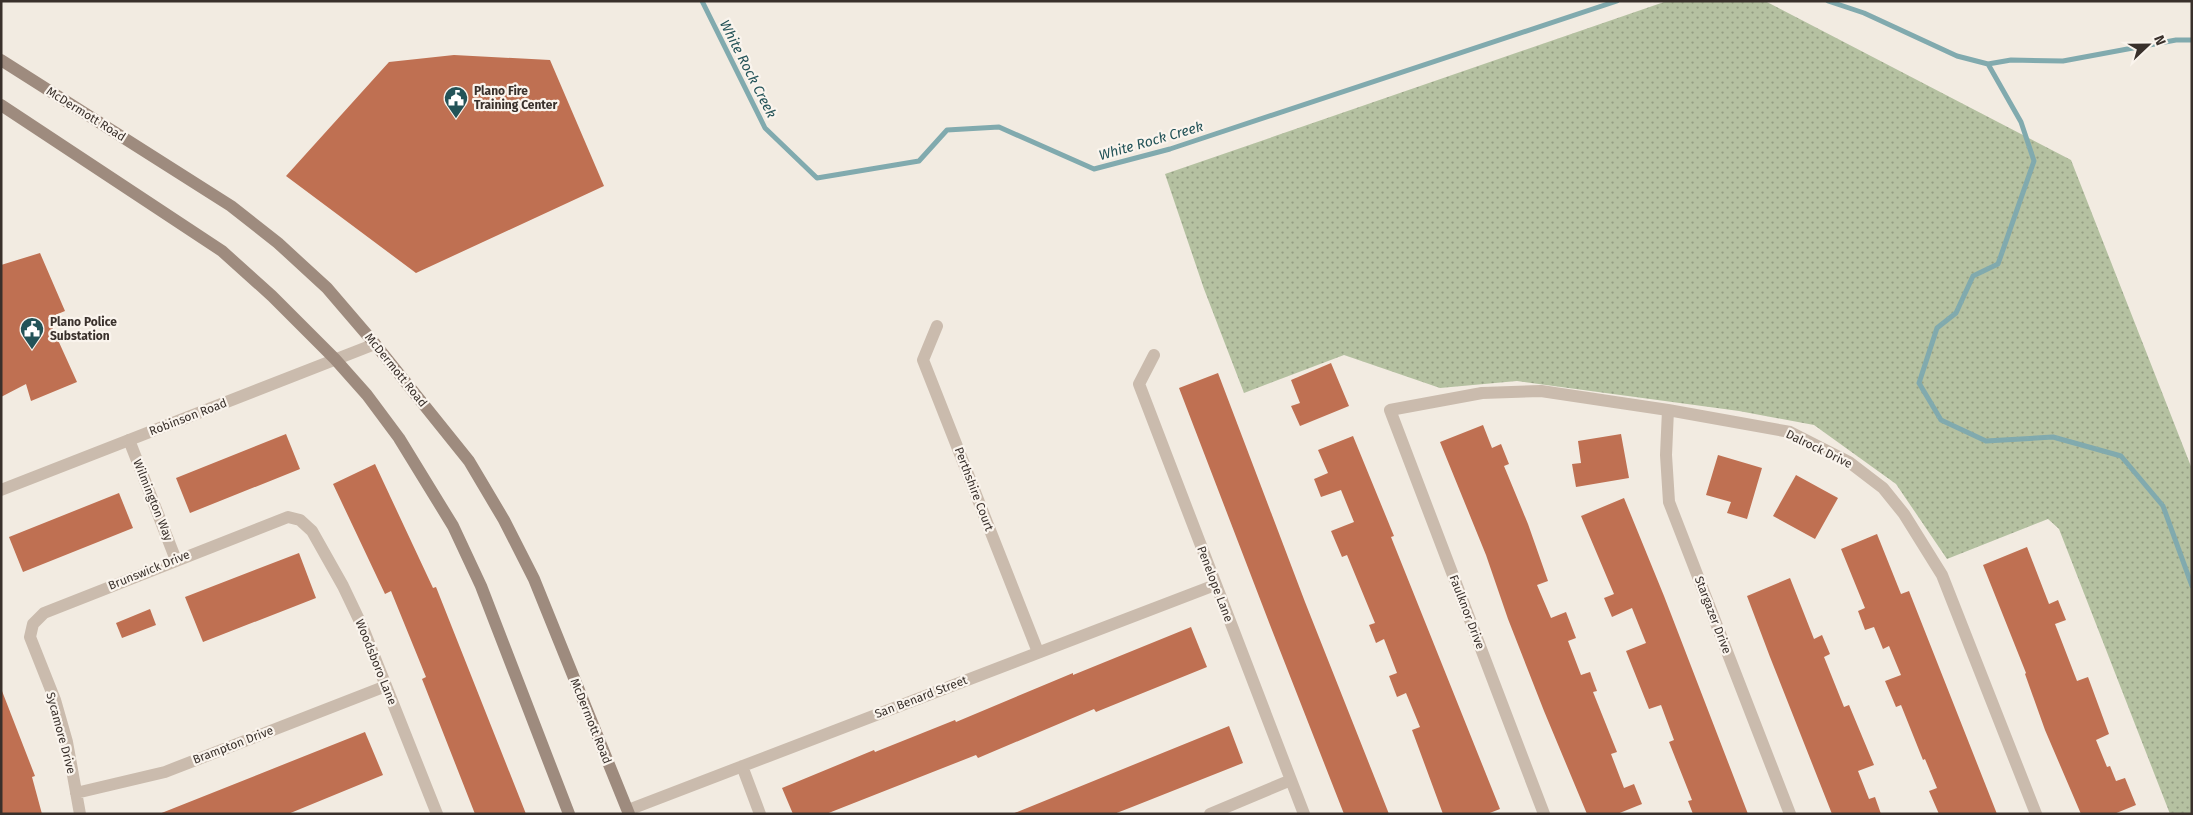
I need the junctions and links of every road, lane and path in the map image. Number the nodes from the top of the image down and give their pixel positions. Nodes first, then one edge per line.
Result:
1 (1, 60) edge
2 (1, 105) edge
3 (938, 326) dead end
4 (375, 344) junction
5 (1154, 355) dead end
6 (335, 359) junction
7 (1390, 410) joint
8 (1668, 410) junction
9 (129, 440) junction
10 (1, 490) edge
11 (300, 520) joint
12 (176, 560) junction
13 (1215, 586) junction
14 (1038, 652) junction
15 (36, 654) joint
16 (386, 686) junction
17 (742, 766) junction
18 (1291, 780) junction
19 (76, 793) junction
20 (625, 813) edge
21 (80, 814) edge
22 (437, 814) edge
23 (569, 814) edge
24 (760, 814) edge
25 (1210, 814) edge
26 (1304, 814) edge
27 (1544, 814) edge
28 (1790, 814) edge
29 (2036, 814) edge

1 - 4 main road, McDermott Road
2 - 6 main road
3 - 14 street, Perthshire Court
4 - 6 street, Robinson Road
4 - 20 main road, McDermott Road
5 - 13 street, Penelope Lane
6 - 9 street, Robinson Road
6 - 23 main road
7 - 8 street, Dalrock Drive
7 - 27 street, Faulknor Drive
8 - 28 street, Stargazer Drive
8 - 29 street, Dalrock Drive
9 - 10 street, Robinson Road
9 - 12 street, Wilmington Way
11 - 12 street, Brunswick Drive
11 - 16 street, Woodsboro Lane
12 - 15 street, Brunswick Drive
13 - 14 street, San Benard Street
13 - 18 street, Penelope Lane
14 - 17 street, San Benard Street
15 - 19 street, Sycamore Drive
16 - 19 street, Brampton Drive
16 - 22 street, Woodsboro Lane
17 - 20 street, San Benard Street
17 - 24 street
18 - 25 street
18 - 26 street, Penelope Lane
19 - 21 street, Sycamore Drive

